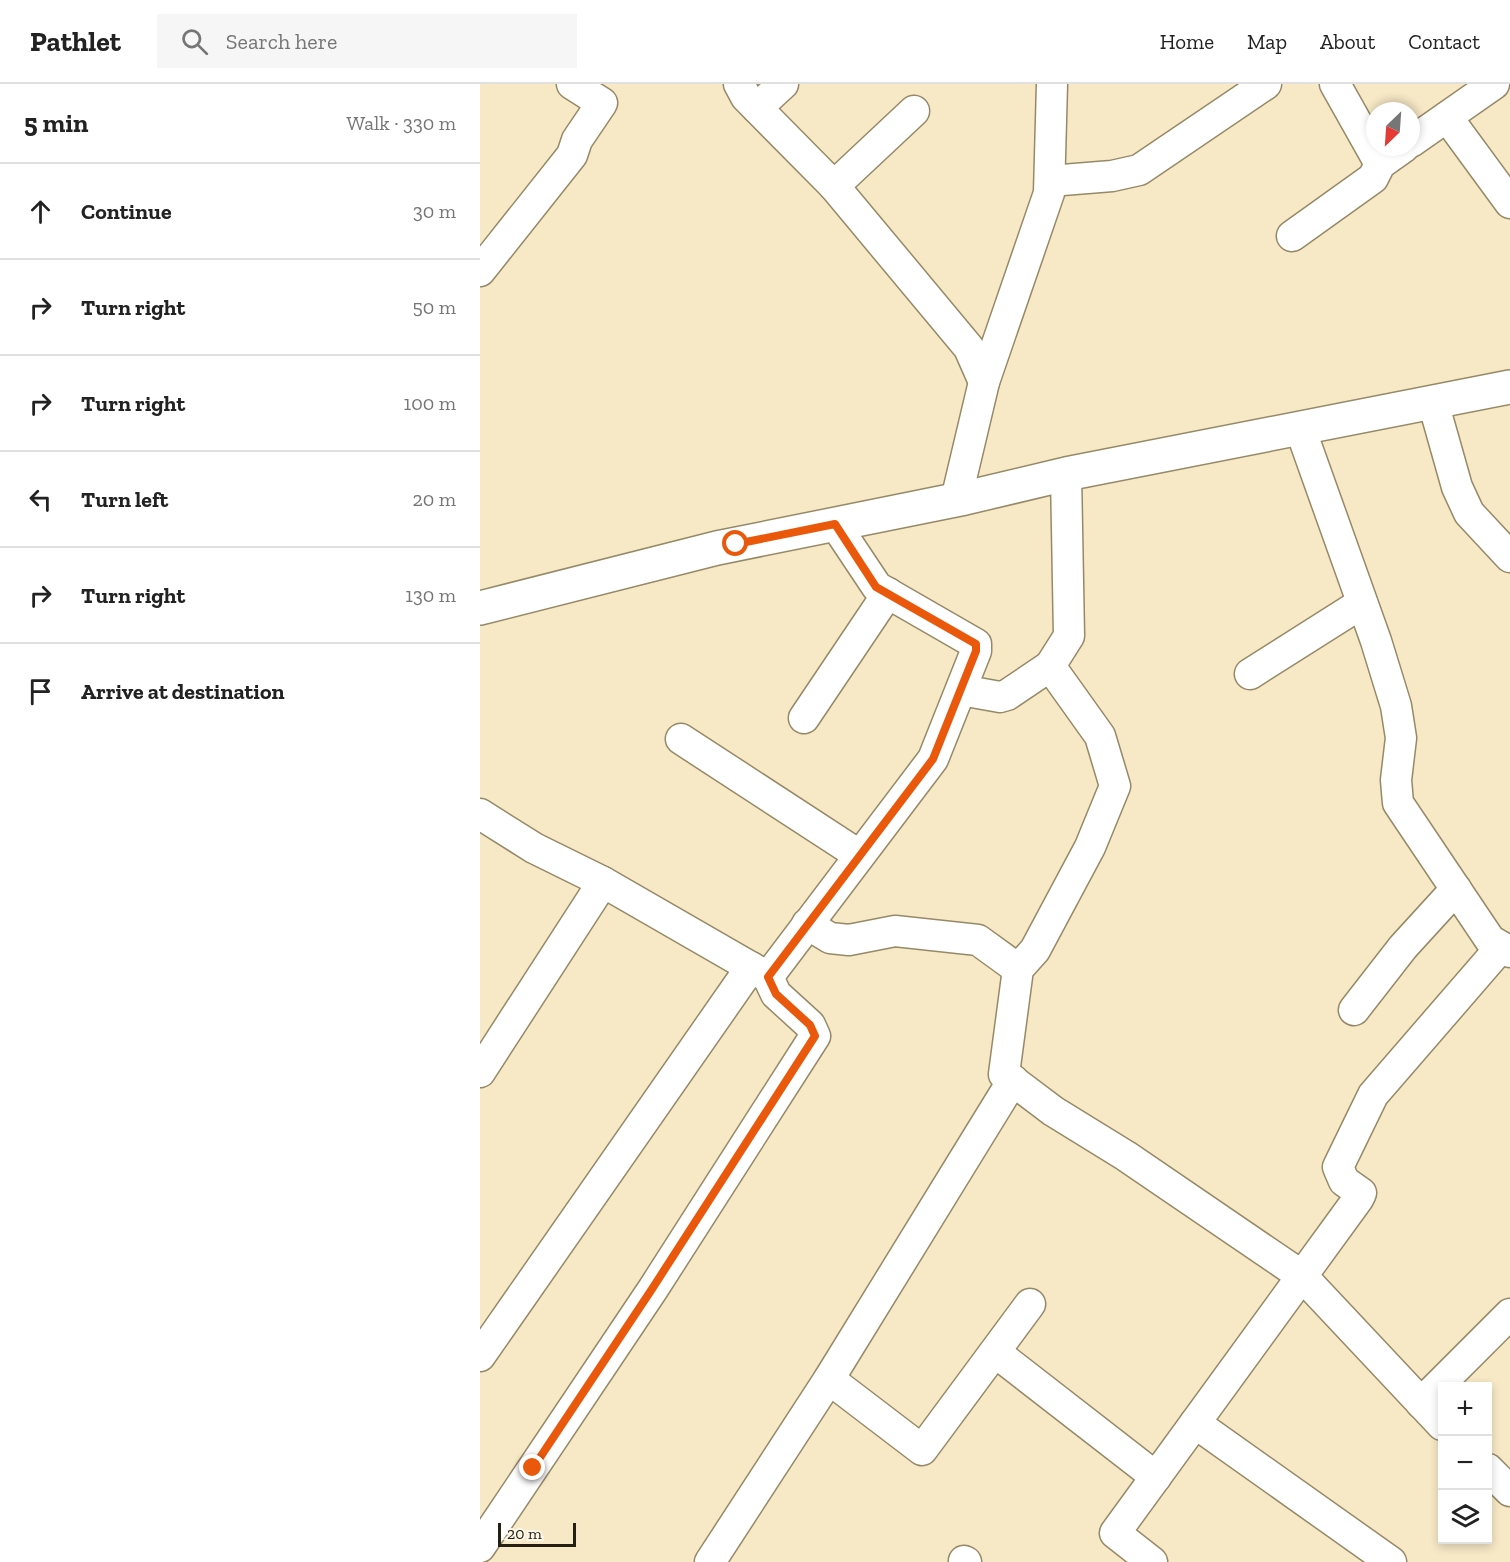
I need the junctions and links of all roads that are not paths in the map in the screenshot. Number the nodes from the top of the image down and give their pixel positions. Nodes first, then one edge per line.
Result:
1 (572, 84) edge
2 (739, 84) edge
3 (783, 84) edge
4 (1266, 84) edge
5 (1335, 84) edge
6 (1494, 84) edge
7 (1053, 86) edge
8 (757, 108) junction
9 (914, 111) dead end
10 (1447, 117) junction
11 (1420, 136) edge
12 (1391, 156) edge
13 (1380, 164) junction
14 (1050, 180) junction
15 (834, 186) junction
16 (1510, 203) edge
17 (1292, 236) dead end
18 (480, 271) edge
19 (984, 382) junction
20 (1510, 387) edge
21 (1433, 402) junction
22 (1300, 428) junction
23 (1066, 474) junction
24 (956, 500) junction
25 (835, 524) junction
26 (1510, 557) edge
27 (888, 593) junction
28 (1362, 603) junction
29 (480, 608) edge
30 (1050, 666) junction
31 (1250, 674) dead end
32 (961, 690) junction
33 (804, 718) dead end
34 (681, 739) dead end
35 (480, 814) edge
36 (860, 855) junction
37 (603, 882) junction
38 (1456, 889) junction
39 (807, 924) junction
40 (1505, 950) edge
41 (1018, 969) junction
42 (760, 972) junction
43 (1354, 1010) dead end
44 (480, 1072) edge
45 (1013, 1080) junction
46 (1302, 1276) junction
47 (1030, 1304) dead end
48 (1510, 1314) edge
49 (995, 1352) junction
50 (480, 1356) edge
51 (829, 1379) junction
52 (1421, 1403) junction
53 (1438, 1420) edge
54 (1195, 1423) junction
55 (1492, 1473) edge
56 (1156, 1477) junction
57 (1510, 1491) edge
58 (480, 1547) edge
59 (710, 1562) edge
60 (1152, 1562) edge
61 (1391, 1562) edge

1 - 18 street
2 - 8 street
3 - 8 street
4 - 14 street
5 - 13 street
6 - 10 street
7 - 14 street
8 - 15 street
9 - 15 street
10 - 11 street
10 - 16 street
12 - 13 street
13 - 17 street
14 - 19 street
15 - 19 street
19 - 24 street
20 - 21 street
21 - 22 street
21 - 26 street
22 - 23 street
22 - 28 street
23 - 24 street
23 - 30 street
24 - 25 street
25 - 27 street
25 - 29 street
27 - 32 street
27 - 33 street
28 - 31 street
28 - 38 street
30 - 32 street
30 - 41 street
32 - 36 street
34 - 36 street
35 - 37 street
36 - 39 street
37 - 42 street
37 - 44 street
38 - 40 street
38 - 43 street
39 - 41 street
39 - 42 street
40 - 46 street
41 - 45 street
42 - 50 street
42 - 58 street
45 - 46 street
45 - 51 street
46 - 52 street
46 - 54 street
47 - 49 street
48 - 52 street
49 - 51 street
49 - 56 street
51 - 59 street
52 - 53 street
54 - 56 street
54 - 61 street
55 - 57 street
56 - 60 street

